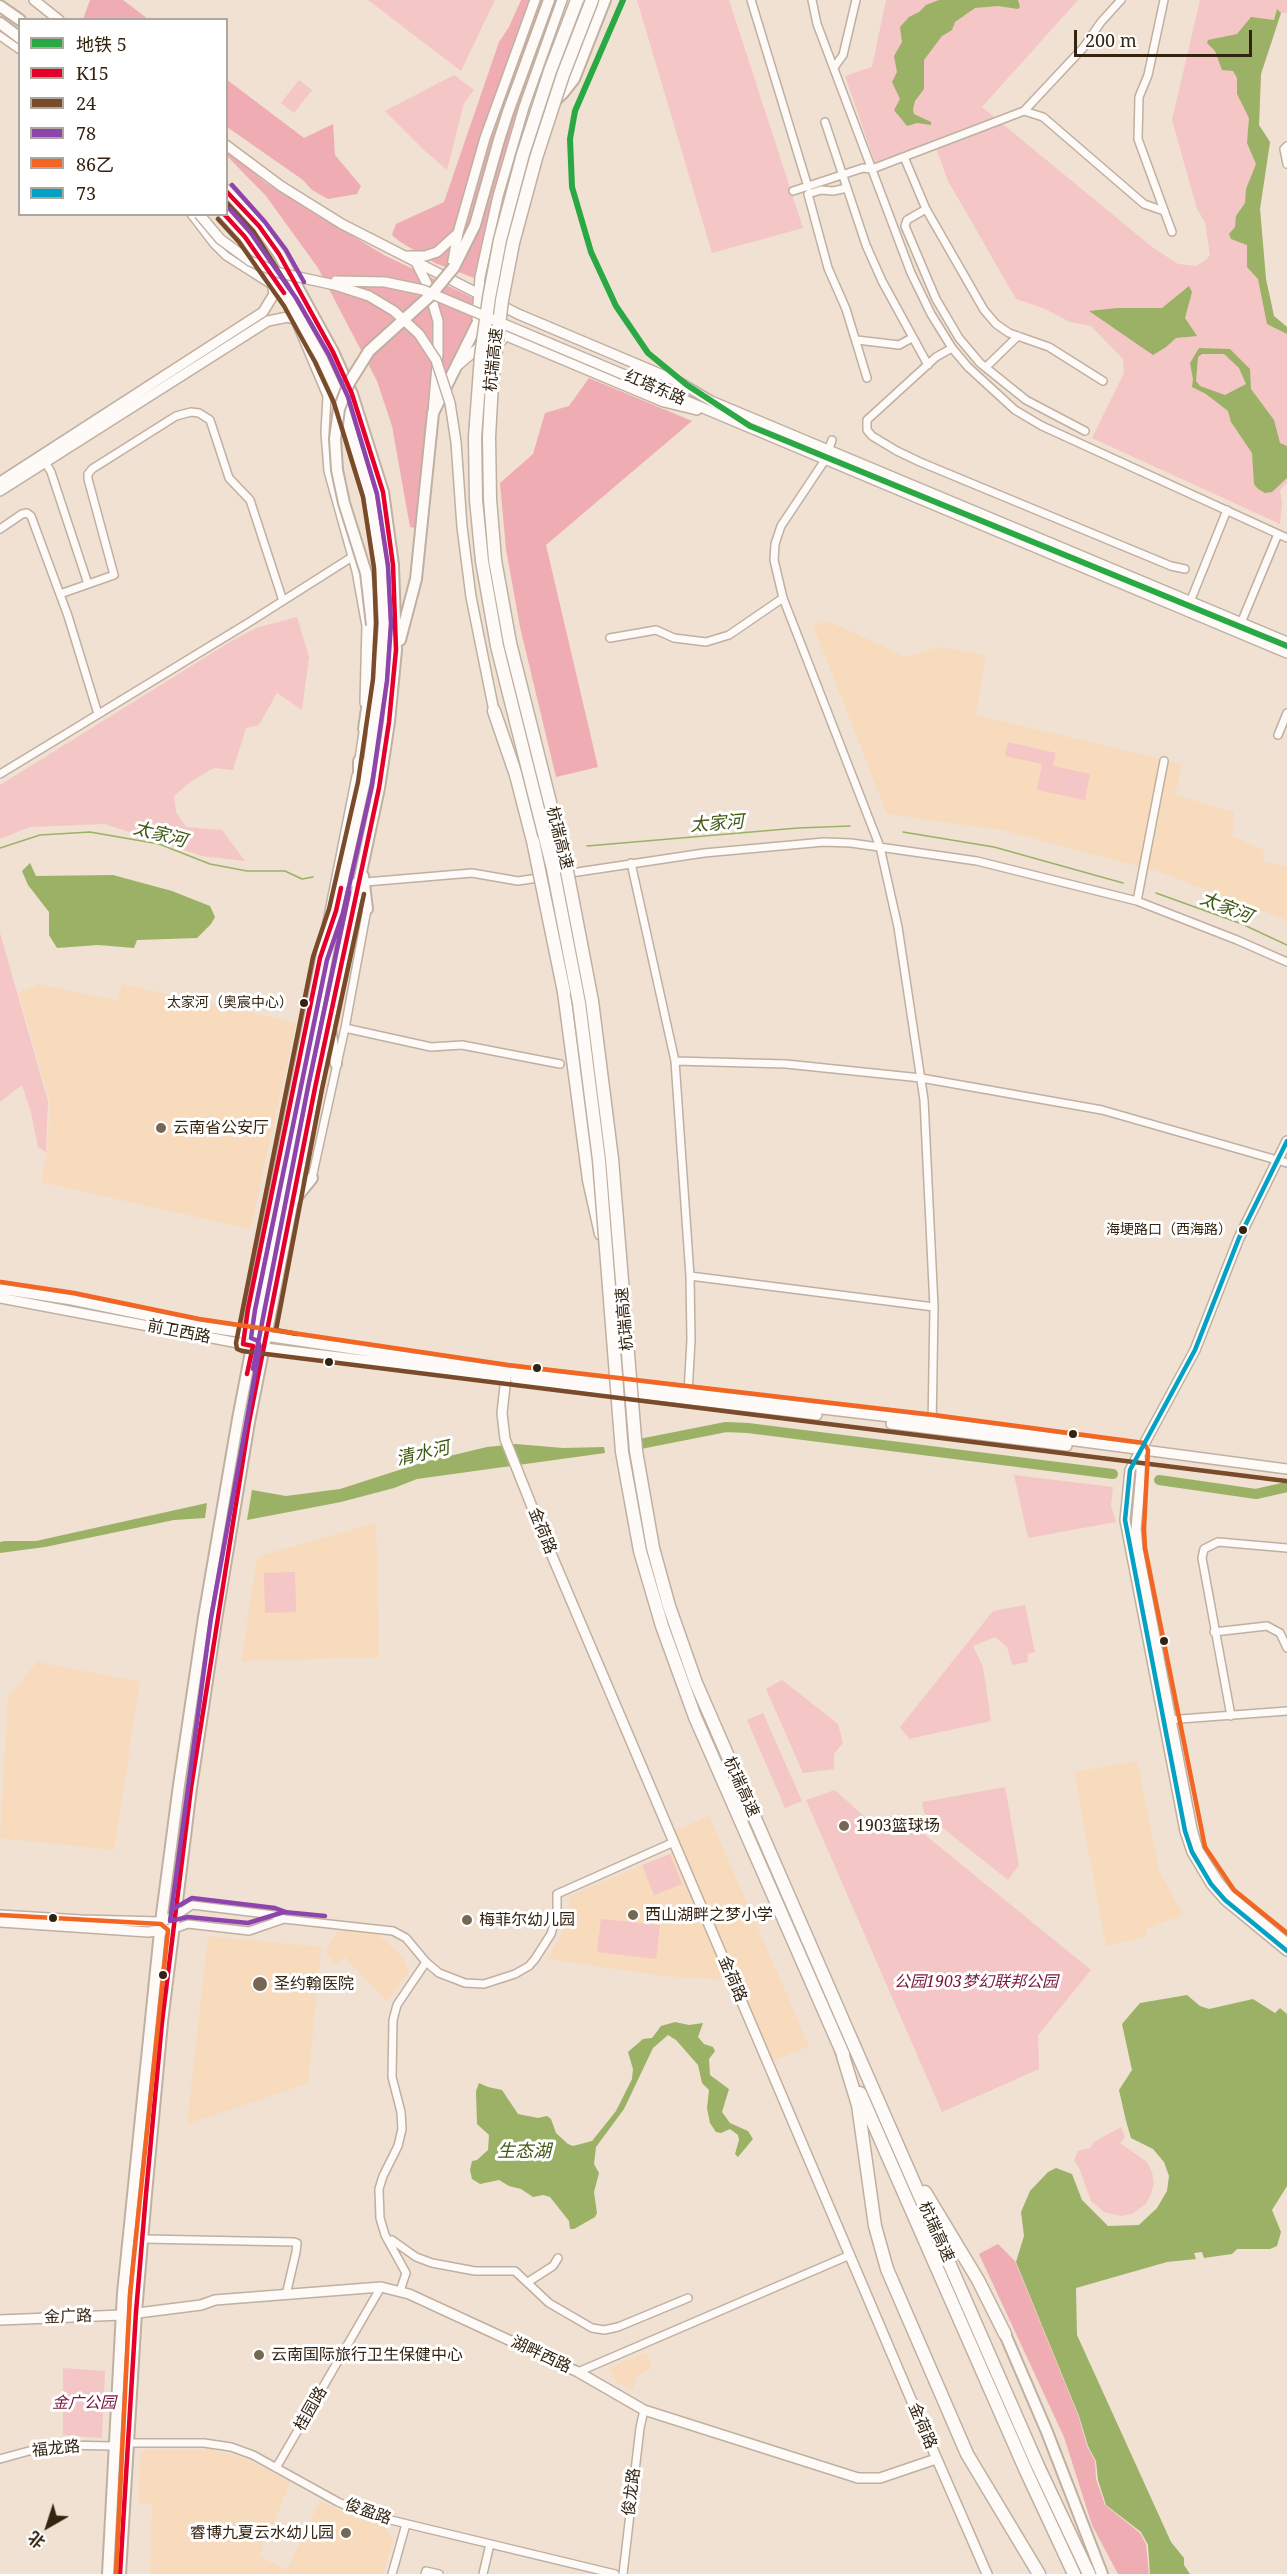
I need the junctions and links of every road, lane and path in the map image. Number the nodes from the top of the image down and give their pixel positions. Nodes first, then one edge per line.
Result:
1 (34, 0) edge
2 (535, 0) edge
3 (549, 0) edge
4 (562, 0) edge
5 (577, 0) edge
6 (583, 0) edge
7 (591, 0) edge
8 (605, 0) edge
9 (751, 0) edge
10 (812, 0) edge
11 (856, 0) edge
12 (1121, 0) edge
13 (1164, 0) edge
14 (0, 6) edge
15 (56, 18) edge
16 (18, 19) edge
17 (0, 23) edge
18 (0, 36) edge
19 (18, 36) edge
20 (18, 49) edge
21 (835, 66) junction
22 (524, 107) junction
23 (1024, 111) junction
24 (540, 115) junction
25 (825, 122) dead end
26 (485, 138) junction
27 (228, 146) edge
28 (1287, 146) edge
29 (904, 157) junction
30 (1287, 164) edge
31 (872, 169) junction
32 (843, 175) junction
33 (808, 187) junction
34 (847, 188) junction
35 (793, 191) dead end
36 (228, 192) edge
37 (926, 209) junction
38 (1164, 212) junction
39 (192, 216) edge
40 (201, 216) edge
41 (226, 216) edge
42 (1172, 232) dead end
43 (458, 233) junction
44 (398, 254) junction
45 (416, 262) junction
46 (268, 270) junction
47 (450, 279) junction
48 (315, 281) junction
49 (273, 286) junction
50 (479, 294) junction
51 (489, 299) junction
52 (290, 302) junction
53 (298, 320) junction
54 (477, 324) junction
55 (1018, 336) junction
56 (912, 338) junction
57 (857, 340) junction
58 (519, 341) junction
59 (952, 348) junction
60 (198, 359) junction
61 (927, 365) junction
62 (455, 367) junction
63 (986, 367) junction
64 (867, 378) dead end
65 (1103, 381) dead end
66 (703, 410) junction
67 (433, 413) junction
68 (1085, 431) dead end
69 (832, 440) dead end
70 (829, 450) junction
71 (44, 459) junction
72 (825, 460) junction
73 (0, 482) edge
74 (0, 491) edge
75 (1227, 510) junction
76 (0, 529) edge
77 (1278, 534) junction
78 (1287, 538) edge
79 (352, 557) junction
80 (1185, 569) dead end
81 (88, 584) junction
82 (60, 594) junction
83 (783, 598) junction
84 (283, 602) junction
85 (1190, 602) junction
86 (1241, 623) junction
87 (610, 638) dead end
88 (1287, 642) edge
89 (396, 650) junction
90 (1287, 653) edge
91 (494, 711) joint
92 (1287, 713) edge
93 (98, 714) junction
94 (364, 729) junction
95 (1278, 735) dead end
96 (359, 761) junction
97 (1164, 761) dead end
98 (0, 774) edge
99 (360, 804) junction
100 (880, 847) junction
101 (631, 863) junction
102 (361, 882) junction
103 (342, 884) junction
104 (1137, 901) junction
105 (367, 909) joint
106 (336, 911) junction
107 (320, 958) junction
108 (1287, 962) edge
109 (329, 1023) junction
110 (345, 1028) junction
111 (675, 1061) junction
112 (336, 1064) junction
113 (560, 1064) dead end
114 (921, 1078) junction
115 (1287, 1141) edge
116 (1276, 1160) junction
117 (1287, 1163) edge
118 (312, 1178) joint
119 (293, 1201) junction
120 (607, 1263) junction
121 (690, 1276) junction
122 (0, 1289) edge
123 (0, 1298) edge
124 (934, 1307) junction
125 (250, 1334) junction
126 (267, 1336) junction
127 (248, 1345) junction
128 (265, 1348) junction
129 (506, 1377) junction
130 (688, 1393) junction
131 (932, 1426) junction
132 (1141, 1453) junction
133 (1287, 1469) edge
134 (1287, 1474) edge
135 (1287, 1548) edge
136 (1214, 1632) junction
137 (1287, 1648) edge
138 (1287, 1711) edge
139 (1231, 1716) junction
140 (1167, 1720) junction
141 (674, 1842) junction
142 (0, 1915) edge
143 (177, 1915) junction
144 (284, 1919) junction
145 (0, 1922) edge
146 (161, 1926) junction
147 (174, 1929) junction
148 (1287, 1943) edge
149 (1287, 1951) edge
150 (426, 1962) junction
151 (842, 2051) junction
152 (885, 2116) junction
153 (385, 2235) junction
154 (144, 2239) junction
155 (850, 2255) junction
156 (558, 2258) dead end
157 (528, 2282) junction
158 (381, 2287) junction
159 (400, 2291) junction
160 (286, 2295) junction
161 (688, 2298) dead end
162 (136, 2313) junction
163 (122, 2315) junction
164 (0, 2320) edge
165 (1005, 2334) joint
166 (578, 2372) junction
167 (644, 2410) junction
168 (128, 2443) junction
169 (113, 2446) junction
170 (936, 2458) junction
171 (0, 2459) edge
172 (276, 2468) junction
173 (406, 2524) junction
174 (490, 2544) junction
175 (108, 2574) edge
176 (120, 2574) edge
177 (392, 2574) edge
178 (425, 2574) edge
179 (438, 2574) edge
180 (483, 2574) edge
181 (615, 2574) edge
182 (623, 2574) edge
183 (987, 2574) edge
184 (1039, 2574) edge
185 (1074, 2574) edge
186 (1089, 2574) edge
187 (1102, 2574) edge

1 - 15 main road
2 - 26 main road
3 - 94 main road, bridge
4 - 22 main road
5 - 120 highway, 杭瑞高速, bridge
6 - 24 main road
7 - 152 highway, 杭瑞高速, bridge
8 - 24 main road
9 - 33 street
10 - 21 street
11 - 21 street
12 - 23 street
13 - 38 street
14 - 16 main road
17 - 19 main road
18 - 20 street
21 - 31 street
22 - 26 main road
22 - 50 main road
23 - 29 street
23 - 38 street
24 - 51 main road
25 - 32 street
26 - 43 main road
27 - 44 main road, 红塔东路
28 - 30 street
29 - 31 street
29 - 37 street
31 - 32 street
31 - 59 street
32 - 33 street
32 - 34 street
33 - 35 street
34 - 56 street
34 - 57 street
36 - 89 main road
37 - 55 street
37 - 63 street
38 - 42 street
39 - 49 street
40 - 48 main road, bridge
41 - 46 main road
43 - 44 main road
43 - 47 main road
44 - 45 main road, 红塔东路
45 - 47 main road, 红塔东路
45 - 67 main road
46 - 49 main road
46 - 52 main road
47 - 50 main road, 红塔东路
48 - 66 main road, 红塔东路, bridge
48 - 91 main road, bridge
49 - 52 street
49 - 60 main road
50 - 51 main road, 红塔东路
50 - 54 main road
51 - 54 main road
51 - 70 main road, 红塔东路
52 - 53 main road
53 - 60 main road
53 - 79 street
53 - 99 main road
54 - 58 main road
54 - 62 main road
55 - 63 street
55 - 65 street
56 - 57 street
56 - 61 street
57 - 64 street
58 - 62 main road
58 - 66 main road
59 - 61 street
59 - 75 street
60 - 71 main road
61 - 80 street
62 - 67 main road
63 - 68 street
66 - 72 main road, 红塔东路
67 - 89 main road
69 - 70 street
70 - 72 street
70 - 85 main road, 红塔东路
71 - 73 main road
71 - 74 main road
71 - 81 street
72 - 83 street
72 - 90 main road, 红塔东路
75 - 77 street
75 - 85 street
76 - 82 street
77 - 78 street
77 - 86 street
79 - 84 street
79 - 94 street
81 - 82 street
81 - 84 street
82 - 93 street
83 - 87 street
83 - 100 street
84 - 93 street
85 - 86 main road, 红塔东路
86 - 88 main road, 红塔东路
89 - 102 main road
91 - 120 highway, bridge
92 - 95 street
93 - 98 street
94 - 96 street
96 - 99 main road
96 - 107 street
97 - 104 street
99 - 103 main road
100 - 101 street
100 - 104 street
100 - 114 street
101 - 102 street
101 - 111 street
102 - 103 street
102 - 105 main road
102 - 109 main road
103 - 106 main road
104 - 108 street
105 - 110 street
106 - 107 main road
106 - 125 main road
107 - 125 street
109 - 112 main road
109 - 119 main road
110 - 112 street
110 - 113 street
111 - 114 street
111 - 121 street
112 - 118 street
114 - 116 street
114 - 124 street
115 - 116 main road
116 - 117 street
116 - 132 main road
118 - 119 main road
119 - 126 main road
120 - 151 highway, 杭瑞高速, bridge
121 - 124 street
121 - 130 street
122 - 125 main road, 前卫西路
123 - 127 main road, 前卫西路
124 - 131 street
125 - 126 main road, 前卫西路
125 - 127 main road
126 - 128 main road
126 - 130 main road, 前卫西路
127 - 128 main road, 前卫西路
127 - 146 main road
128 - 129 main road, 前卫西路
128 - 143 main road
129 - 131 main road, 前卫西路
129 - 141 main road, 金荷路
130 - 131 main road, 前卫西路
131 - 132 main road, 前卫西路
132 - 133 main road, 前卫西路
132 - 134 main road, 前卫西路
132 - 140 main road
135 - 136 street
136 - 137 street
136 - 139 street
138 - 139 street
139 - 140 street
140 - 148 main road
140 - 149 main road
141 - 150 street
141 - 155 main road, 金荷路
142 - 146 main road
143 - 144 street
143 - 146 main road
143 - 147 main road
144 - 147 street
144 - 150 street
145 - 146 main road
146 - 147 main road
146 - 163 main road
147 - 154 main road
150 - 153 street
151 - 184 highway
151 - 185 highway, 杭瑞高速
152 - 165 highway
152 - 186 highway, 杭瑞高速
153 - 157 street
153 - 159 street
154 - 160 street
154 - 162 main road
155 - 166 street
155 - 170 main road, 金荷路
156 - 157 street
157 - 161 street
158 - 159 main road, 湖畔西路
158 - 160 main road, 湖畔西路
158 - 172 street, 桂园路
159 - 166 main road, 湖畔西路
160 - 162 main road, 湖畔西路
162 - 163 main road, 金广路
162 - 168 main road
163 - 164 main road, 金广路
163 - 169 main road
165 - 187 main road
166 - 167 main road, 湖畔西路
167 - 170 main road, 湖畔西路
167 - 182 street, 俊龙路
168 - 172 street, 俊盈路
168 - 176 main road
169 - 171 street, 福龙路
169 - 175 main road
170 - 183 main road, 金荷路
172 - 173 street, 俊盈路
173 - 174 street, 俊盈路
173 - 177 street
174 - 180 street
174 - 181 street, 俊盈路
178 - 179 street

